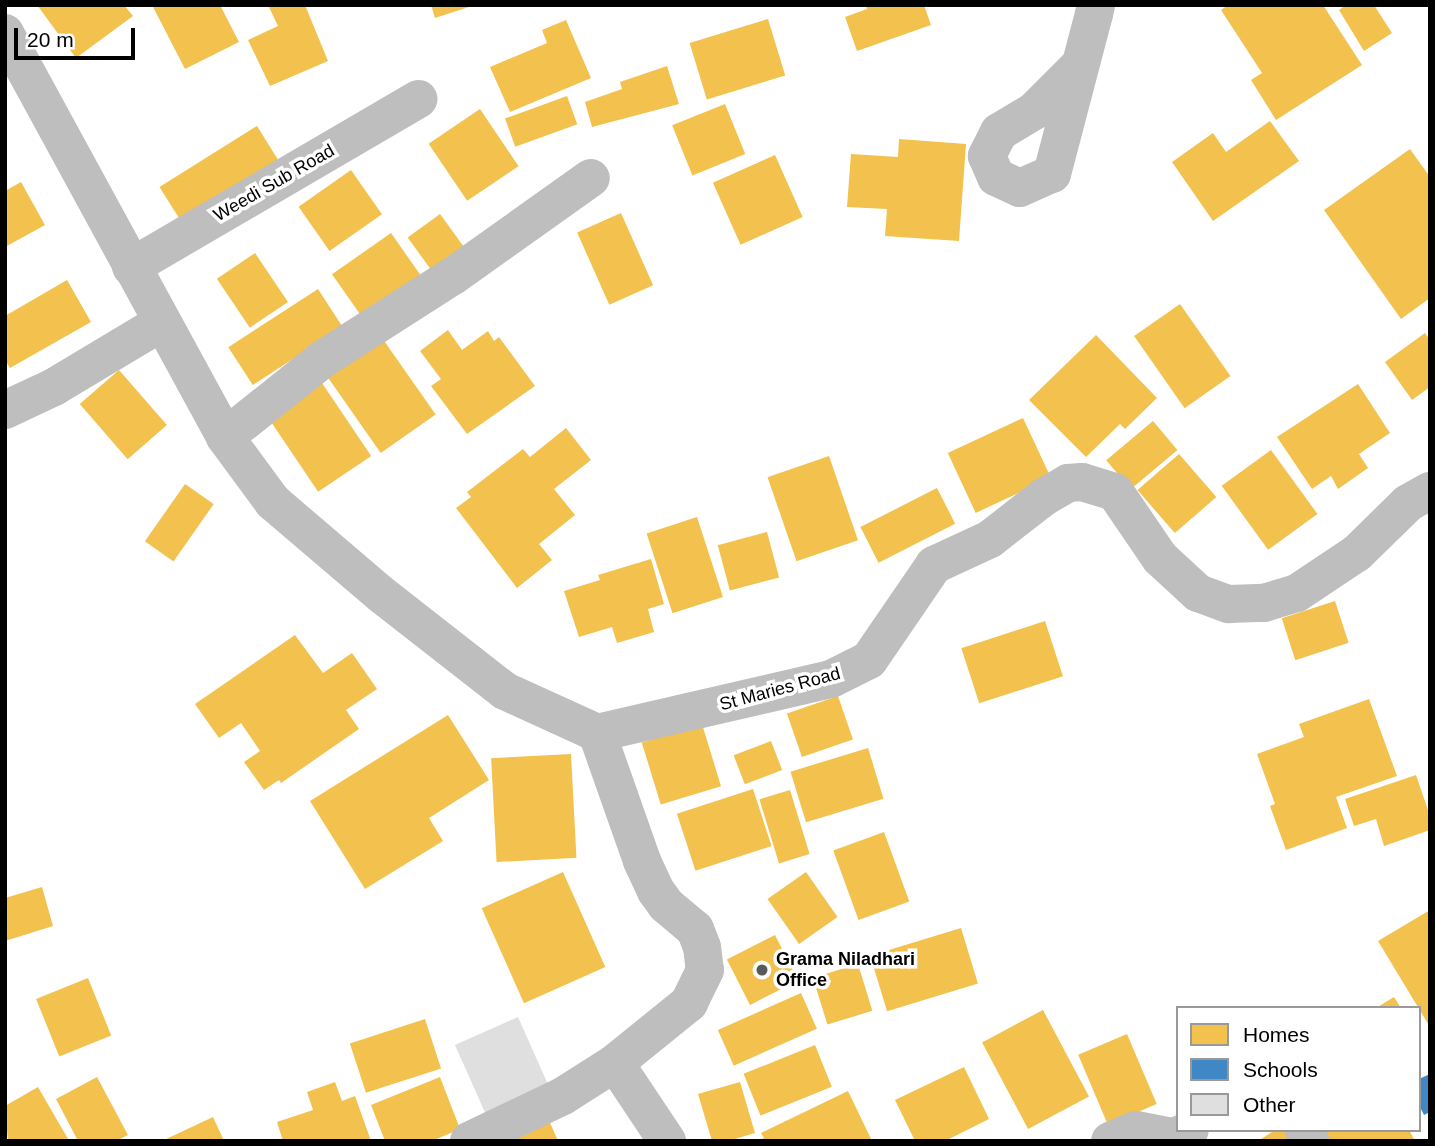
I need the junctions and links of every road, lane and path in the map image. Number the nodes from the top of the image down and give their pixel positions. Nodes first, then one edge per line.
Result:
1 (1096, 5) edge
2 (5, 33) edge
3 (1080, 65) dead end
4 (418, 99) dead end
5 (591, 178) dead end
6 (131, 267) junction
7 (161, 323) junction
8 (5, 410) edge
9 (225, 437) junction
10 (1430, 491) edge
11 (597, 733) junction
12 (615, 1063) junction
13 (1185, 1132) edge
14 (469, 1141) edge
15 (667, 1141) edge
16 (1110, 1141) edge

1 - 3 street
2 - 6 street
4 - 6 street, Weedi Sub Road
5 - 9 street
6 - 7 street
7 - 8 street
7 - 9 street
9 - 11 street
10 - 11 street, St Maries Road
11 - 12 street
12 - 14 street
12 - 15 street
13 - 16 street

